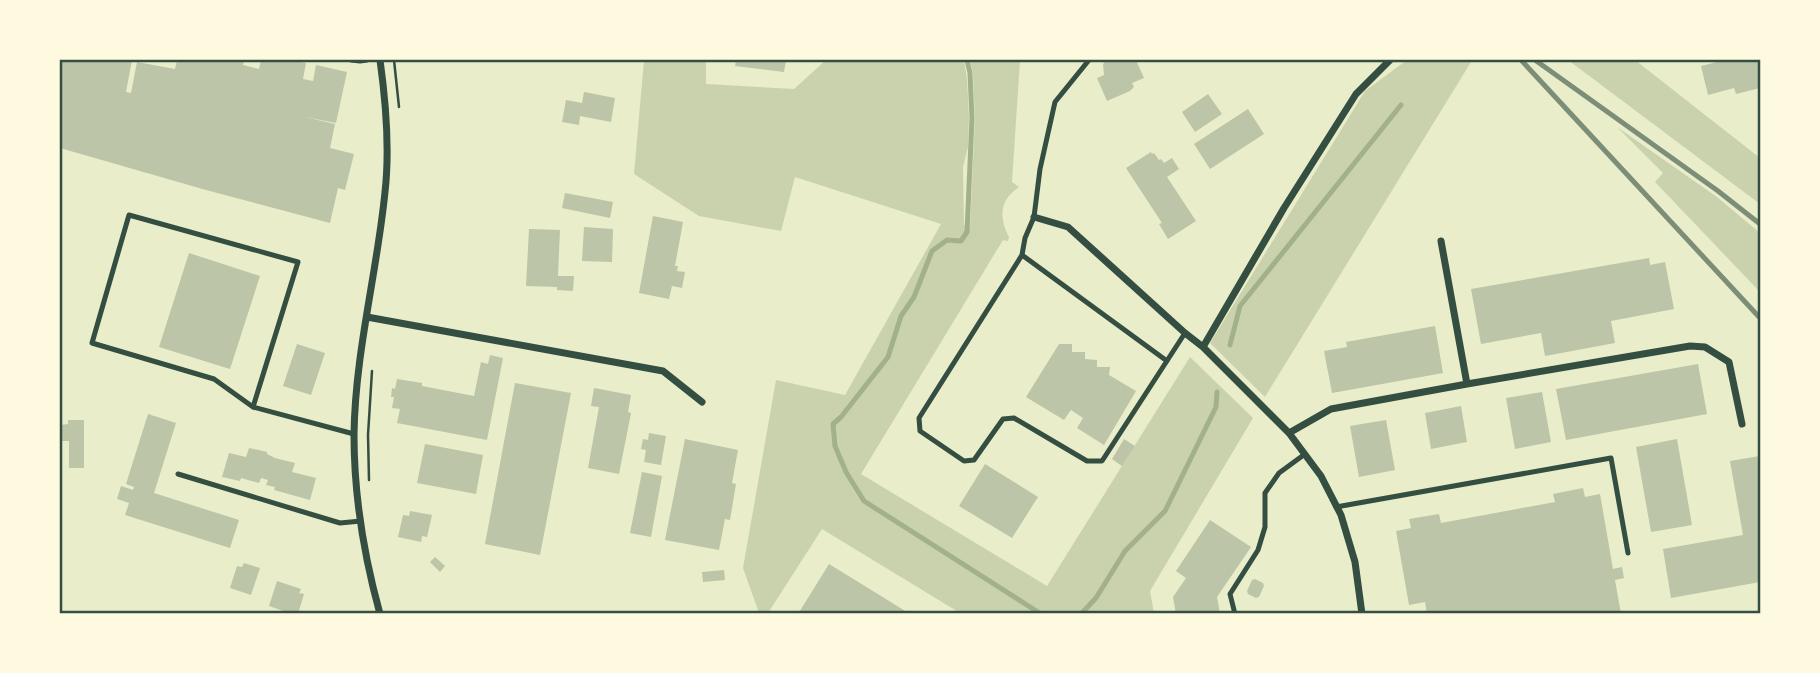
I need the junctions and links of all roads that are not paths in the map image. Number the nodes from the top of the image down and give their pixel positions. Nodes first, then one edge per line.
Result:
1 (351, 60) edge
2 (367, 60) edge
3 (380, 60) edge
4 (1088, 60) edge
5 (1390, 60) edge
6 (1034, 217) junction
7 (1441, 241) dead end
8 (1022, 255) junction
9 (367, 317) junction
10 (1185, 333) junction
11 (1203, 347) junction
12 (1167, 361) junction
13 (1467, 384) junction
14 (702, 402) dead end
15 (253, 407) junction
16 (1742, 424) dead end
17 (1289, 433) junction
18 (354, 434) junction
19 (1305, 454) junction
20 (178, 474) dead end
21 (1336, 507) junction
22 (361, 521) junction
23 (1628, 553) dead end
24 (380, 614) edge
25 (1235, 614) edge
26 (1362, 614) edge

1 - 2 lane
3 - 9 street
4 - 6 lane
5 - 11 street
6 - 8 lane
6 - 10 street
7 - 13 street
8 - 12 lane
8 - 12 lane
9 - 14 street
9 - 18 street
10 - 11 street
10 - 12 lane
11 - 17 street
13 - 16 street
13 - 17 street
15 - 15 lane
15 - 18 lane
17 - 19 street
18 - 22 street
19 - 21 street
19 - 25 lane
20 - 22 lane
21 - 23 lane
21 - 26 street
22 - 24 street

